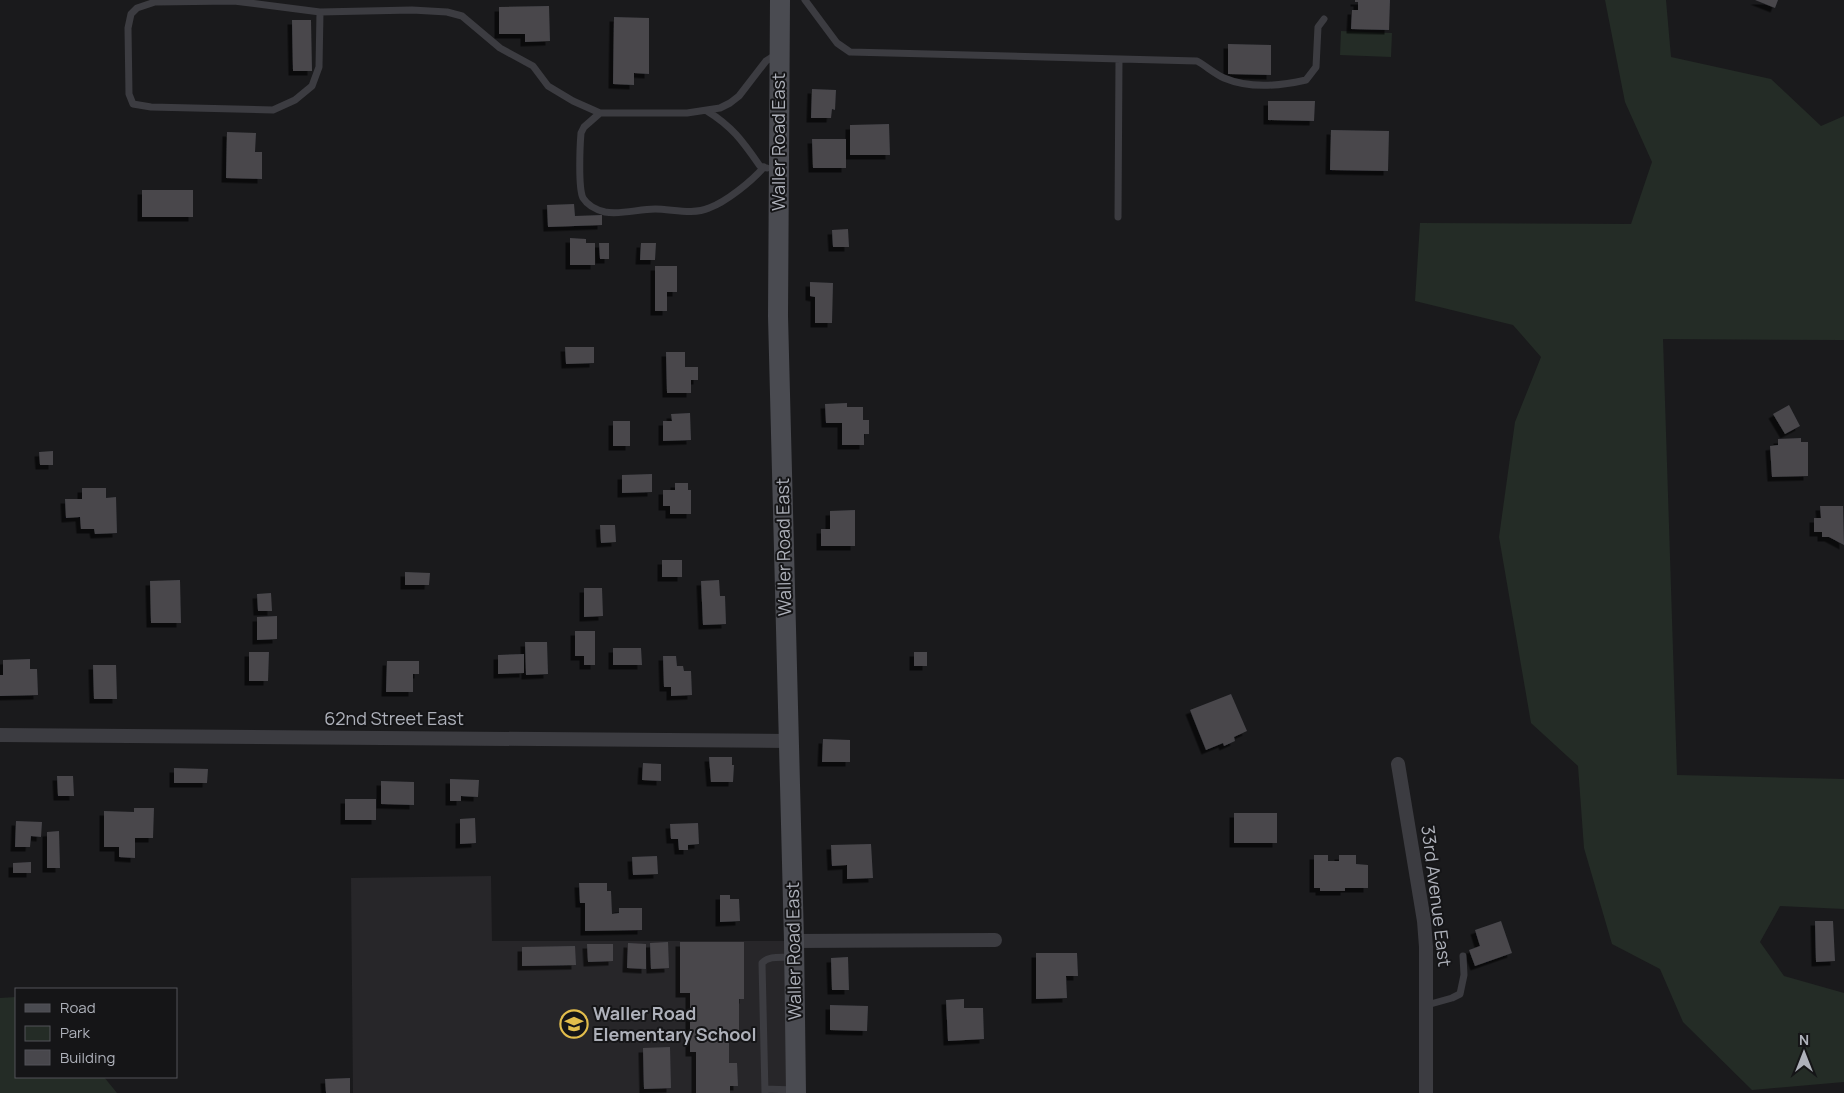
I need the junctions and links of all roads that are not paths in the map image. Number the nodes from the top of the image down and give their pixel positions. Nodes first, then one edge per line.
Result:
1 (780, 0) edge
2 (805, 0) edge
3 (320, 12) junction
4 (1324, 19) dead end
5 (780, 52) junction
6 (1119, 59) junction
7 (707, 111) junction
8 (600, 113) junction
9 (772, 168) junction
10 (1118, 217) dead end
11 (0, 734) edge
12 (788, 741) junction
13 (1398, 764) dead end
14 (995, 940) dead end
15 (794, 949) junction
16 (1464, 956) dead end
17 (1427, 1005) junction
18 (765, 1091) edge
19 (796, 1091) edge
20 (1426, 1093) edge

1 - 5 street, Waller Road East
2 - 6 lane
3 - 3 lane
3 - 8 lane
4 - 6 lane
5 - 7 lane
5 - 9 street, Waller Road East
6 - 10 lane
7 - 8 lane
7 - 9 lane
8 - 9 lane
9 - 12 street, Waller Road East
11 - 12 street, 62nd Street East
12 - 15 street, Waller Road East
13 - 17 street, 33rd Avenue East
14 - 15 street
15 - 18 lane
15 - 19 street, Waller Road East
16 - 17 lane
17 - 20 street, 33rd Avenue East
18 - 19 lane

